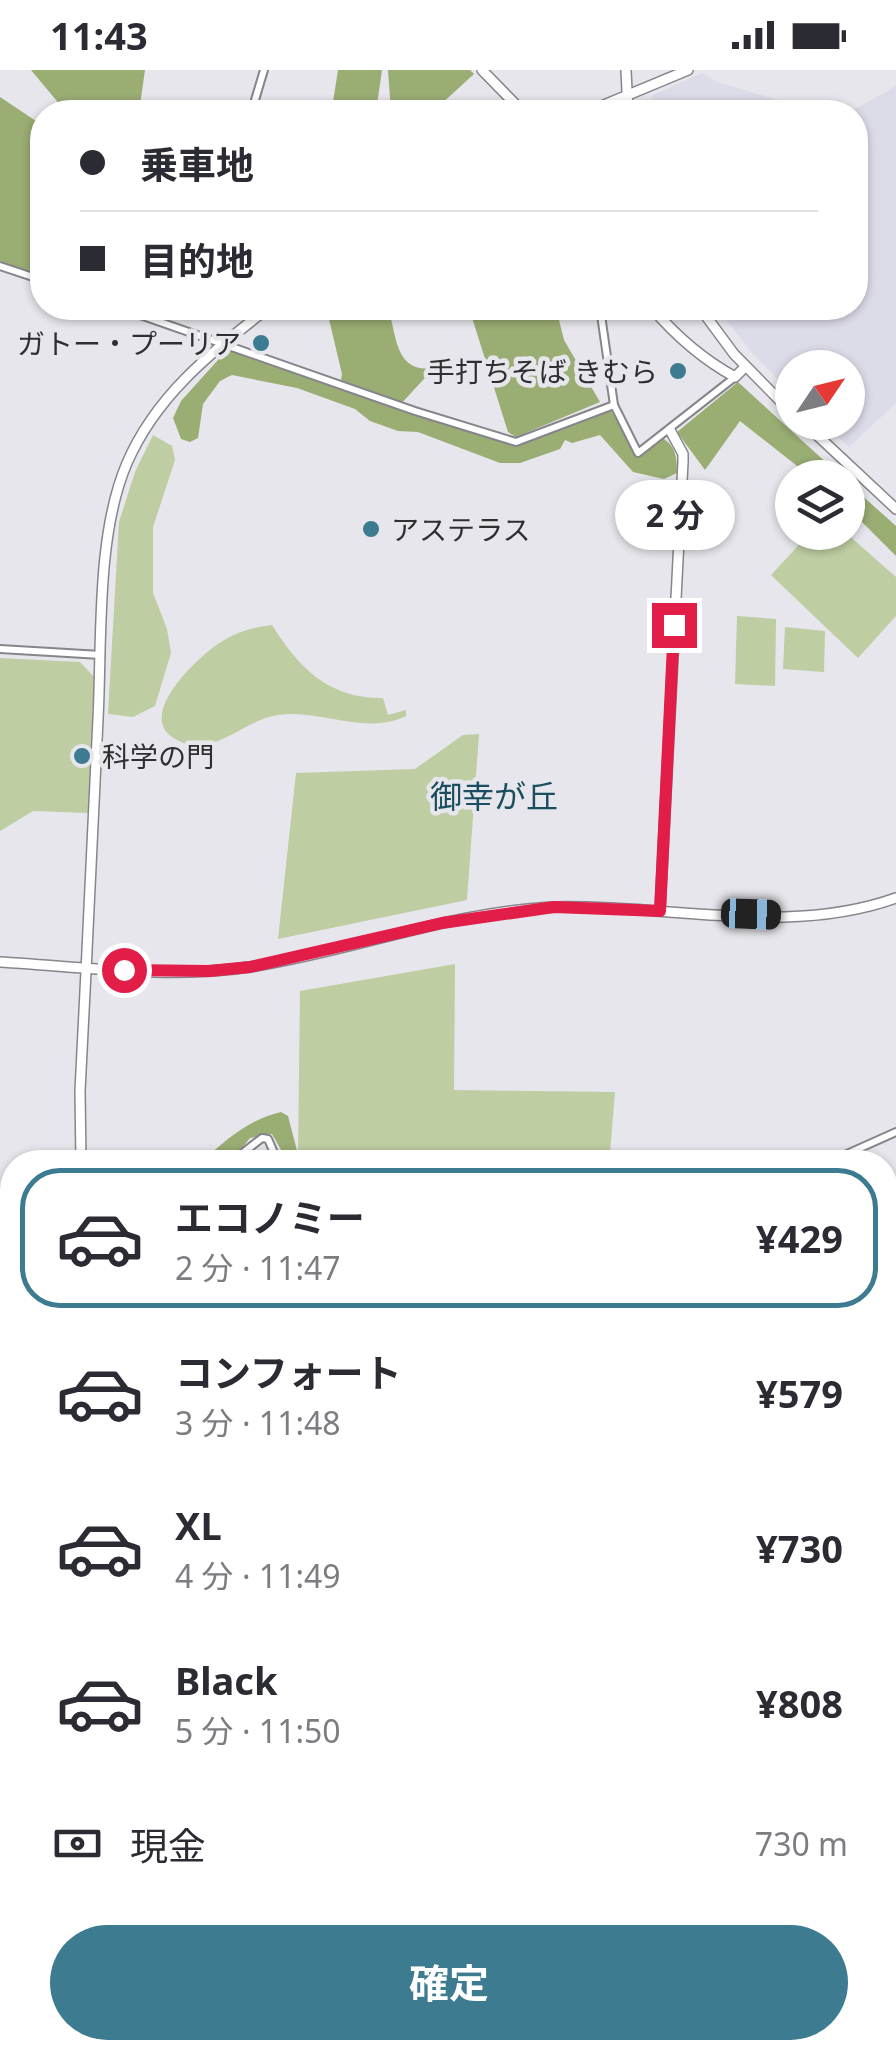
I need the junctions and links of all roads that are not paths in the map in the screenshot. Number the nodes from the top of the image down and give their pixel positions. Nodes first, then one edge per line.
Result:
1 (264, 70) edge
2 (482, 70) edge
3 (626, 70) edge
4 (688, 70) edge
5 (626, 96) junction
6 (257, 100) edge
7 (512, 100) edge
8 (616, 100) edge
9 (626, 100) edge
10 (0, 266) edge
11 (30, 276) edge
12 (155, 320) edge
13 (253, 320) edge
14 (603, 320) edge
15 (664, 320) edge
16 (709, 320) edge
17 (223, 343) junction
18 (746, 367) junction
19 (735, 377) junction
20 (775, 396) edge
21 (614, 405) junction
22 (670, 430) junction
23 (822, 440) edge
24 (896, 509) edge
25 (0, 650) edge
26 (101, 654) junction
27 (896, 898) edge
28 (660, 911) junction
29 (0, 962) edge
30 (86, 968) junction
31 (896, 1132) edge
32 (81, 1150) edge
33 (247, 1150) edge
34 (273, 1150) edge
35 (856, 1150) edge

1 - 6 street
2 - 7 street
3 - 5 street
4 - 5 street
5 - 8 street
5 - 9 street
10 - 11 street
12 - 17 street
13 - 17 street
14 - 21 street
15 - 19 street
16 - 18 street
17 - 21 street
17 - 26 street
18 - 19 street
18 - 20 street
19 - 22 street
21 - 22 street
22 - 28 street
23 - 24 street
25 - 26 street
26 - 30 street
27 - 28 street
28 - 30 street
29 - 30 street
30 - 32 street
31 - 35 street
33 - 34 street

